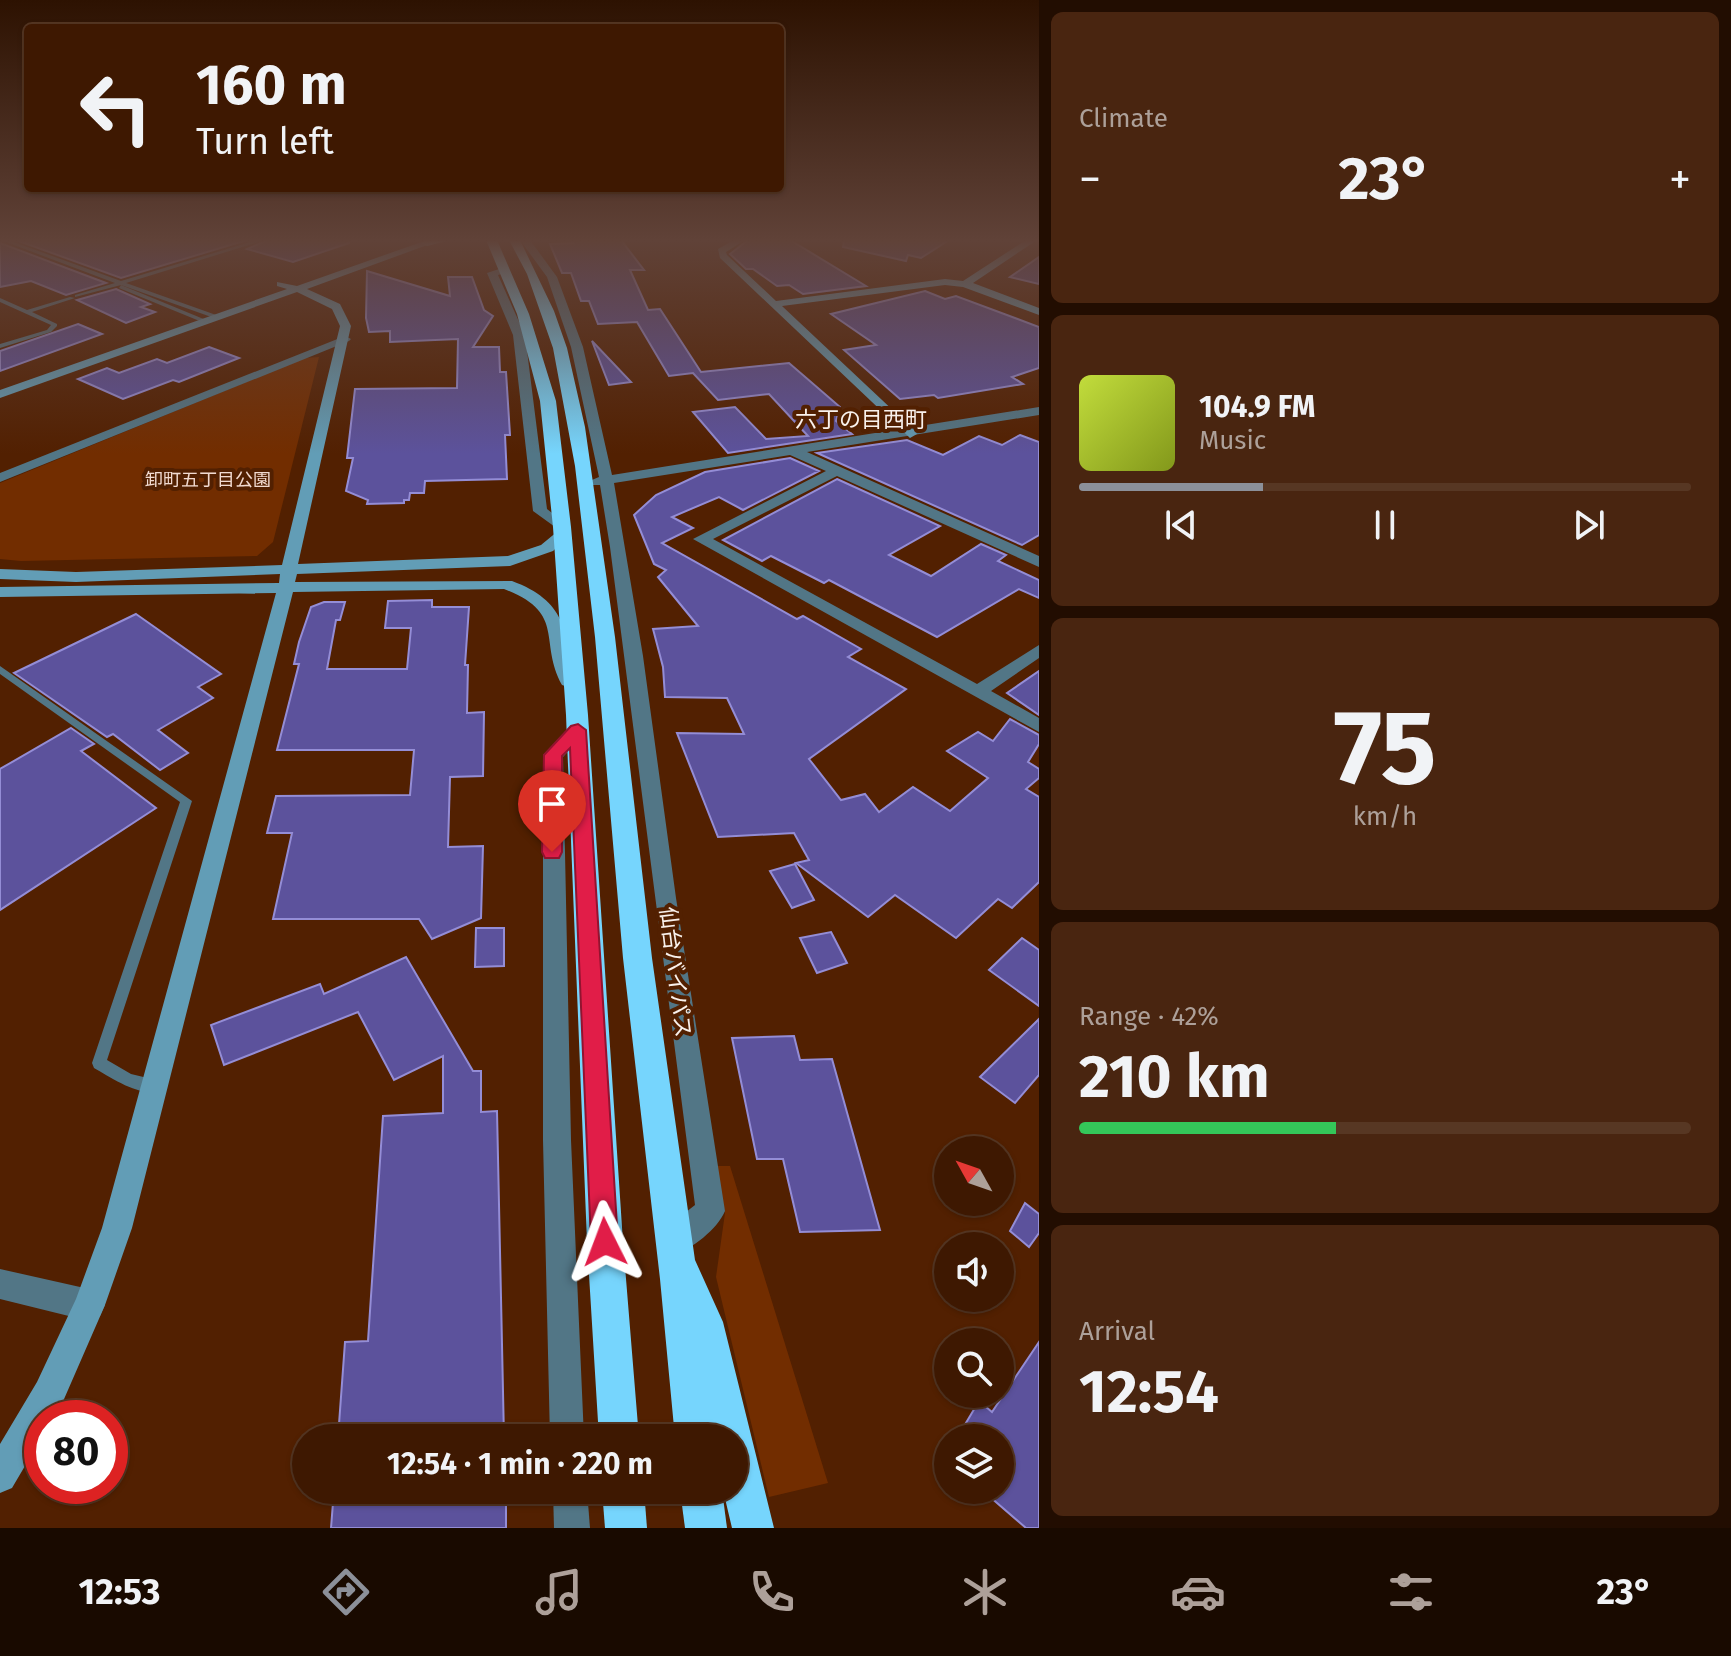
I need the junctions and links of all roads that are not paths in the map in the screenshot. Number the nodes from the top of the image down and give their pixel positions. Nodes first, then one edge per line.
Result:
1 (178, 311) edge
2 (193, 311) edge
3 (214, 311) edge
4 (233, 311) edge
5 (342, 311) edge
6 (522, 311) edge
7 (546, 311) edge
8 (564, 311) edge
9 (784, 311) edge
10 (27, 312) edge
11 (188, 315) junction
12 (203, 316) junction
13 (345, 339) junction
14 (0, 346) edge
15 (0, 380) edge
16 (0, 394) edge
17 (1039, 411) edge
18 (910, 434) junction
19 (794, 452) junction
20 (837, 471) junction
21 (0, 478) edge
22 (596, 482) junction
23 (562, 530) junction
24 (1039, 562) edge
25 (0, 574) edge
26 (288, 577) junction
27 (0, 592) edge
28 (1039, 650) edge
29 (0, 669) edge
30 (977, 692) junction
31 (577, 722) junction
32 (1039, 726) edge
33 (155, 1086) junction
34 (675, 1249) junction
35 (0, 1284) edge
36 (89, 1305) junction
37 (567, 1424) edge
38 (618, 1424) edge
39 (694, 1424) edge
40 (729, 1424) edge
41 (0, 1476) edge
42 (571, 1504) edge
43 (624, 1504) edge
44 (703, 1504) edge
45 (747, 1504) edge
46 (572, 1528) edge
47 (626, 1528) edge
48 (706, 1528) edge
49 (753, 1528) edge

1 - 11 lane
2 - 12 lane
3 - 12 street
4 - 12 street
5 - 13 street
6 - 23 highway
7 - 22 highway, 仙台バイパス
8 - 22 street
9 - 18 street
10 - 14 lane
11 - 12 street
11 - 15 street
12 - 16 street
13 - 21 street
13 - 26 street
17 - 18 street
18 - 19 street
19 - 20 street
19 - 22 street
20 - 24 street
20 - 30 street
22 - 34 highway, 仙台バイパス
22 - 34 street
23 - 26 street
23 - 31 highway
25 - 26 street
26 - 27 street
26 - 31 street
26 - 33 street
28 - 30 street
29 - 33 lane
30 - 32 street
31 - 37 street
31 - 38 highway
33 - 36 street
34 - 39 highway, 仙台バイパス
34 - 40 highway
35 - 36 street
36 - 41 street
42 - 46 street
43 - 47 highway
44 - 48 highway
45 - 49 highway

